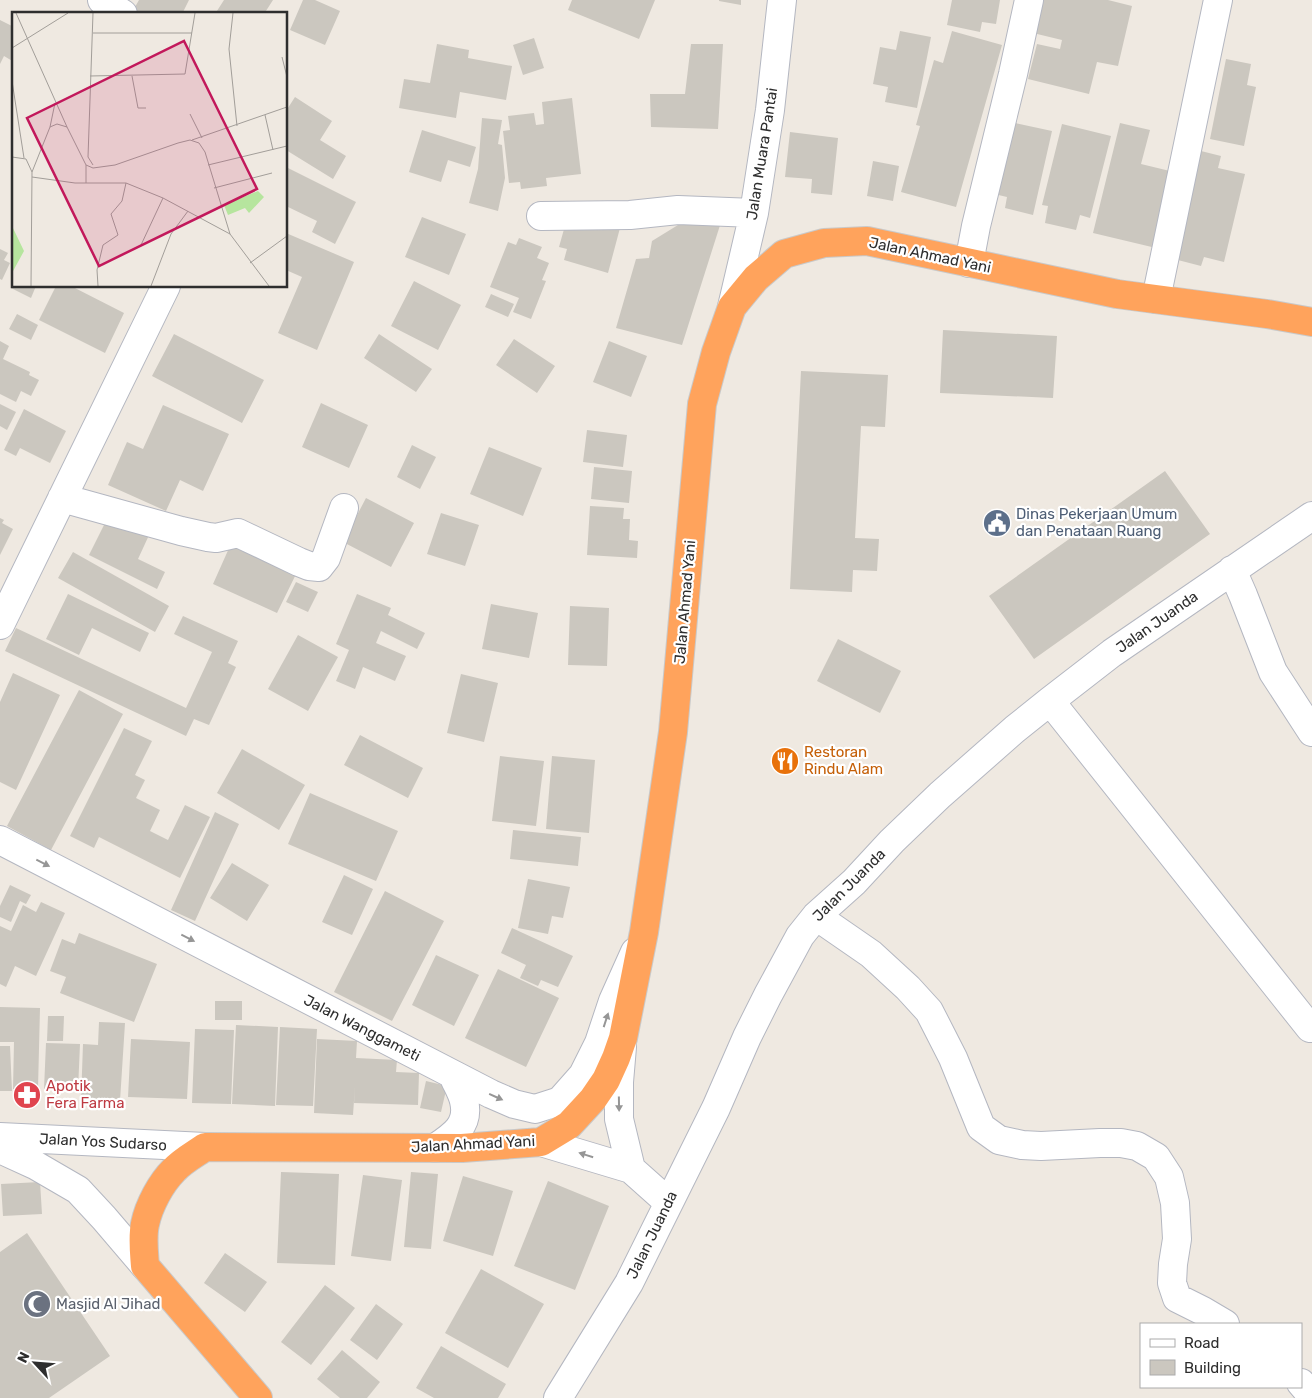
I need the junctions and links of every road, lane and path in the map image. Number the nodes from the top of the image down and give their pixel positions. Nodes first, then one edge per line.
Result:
1 (102, 0) edge
2 (782, 0) edge
3 (1029, 0) edge
4 (1218, 0) edge
5 (120, 12) edge
6 (754, 213) junction
7 (541, 216) dead end
8 (968, 262) junction
9 (165, 288) edge
10 (1156, 299) junction
11 (732, 307) junction
12 (1312, 322) edge
13 (62, 498) junction
14 (344, 508) dead end
15 (1312, 516) edge
16 (1232, 570) junction
17 (0, 625) edge
18 (1050, 701) junction
19 (1312, 732) edge
20 (0, 840) edge
21 (816, 916) junction
22 (644, 932) junction
23 (1310, 1028) dead end
24 (623, 1038) junction
25 (452, 1075) junction
26 (0, 1136) edge
27 (541, 1142) junction
28 (205, 1147) junction
29 (435, 1148) junction
30 (0, 1150) edge
31 (631, 1169) junction
32 (668, 1202) junction
33 (145, 1266) junction
34 (1223, 1323) edge
35 (1302, 1384) edge
36 (1312, 1396) edge
37 (258, 1398) edge
38 (558, 1398) edge

1 - 5 street
2 - 6 street, Jalan Muara Pantai
3 - 8 street
4 - 10 street
6 - 7 street
6 - 11 street, Jalan Muara Pantai
8 - 10 highway, Jalan Ahmad Yani
8 - 11 highway, Jalan Ahmad Yani
9 - 13 street
10 - 12 highway, Jalan Ahmad Yani
11 - 22 highway, Jalan Ahmad Yani
13 - 14 street
13 - 17 street
15 - 16 street, Jalan Juanda
16 - 18 street, Jalan Juanda
16 - 19 street
18 - 21 street, Jalan Juanda
18 - 23 street
20 -> 25 street, Jalan Wanggameti
21 - 32 street, Jalan Juanda
21 - 34 street
22 - 24 highway, Jalan Ahmad Yani
25 -> 22 street, Jalan Wanggameti
24 - 27 highway, Jalan Ahmad Yani
24 -> 31 street
25 - 29 street
26 - 28 street, Jalan Yos Sudarso
27 - 29 highway, Jalan Ahmad Yani
31 -> 27 street
28 - 29 highway, Jalan Ahmad Yani
28 - 33 highway
30 - 33 street
31 - 32 street
32 - 38 street, Jalan Juanda
33 - 37 highway
35 - 36 street

